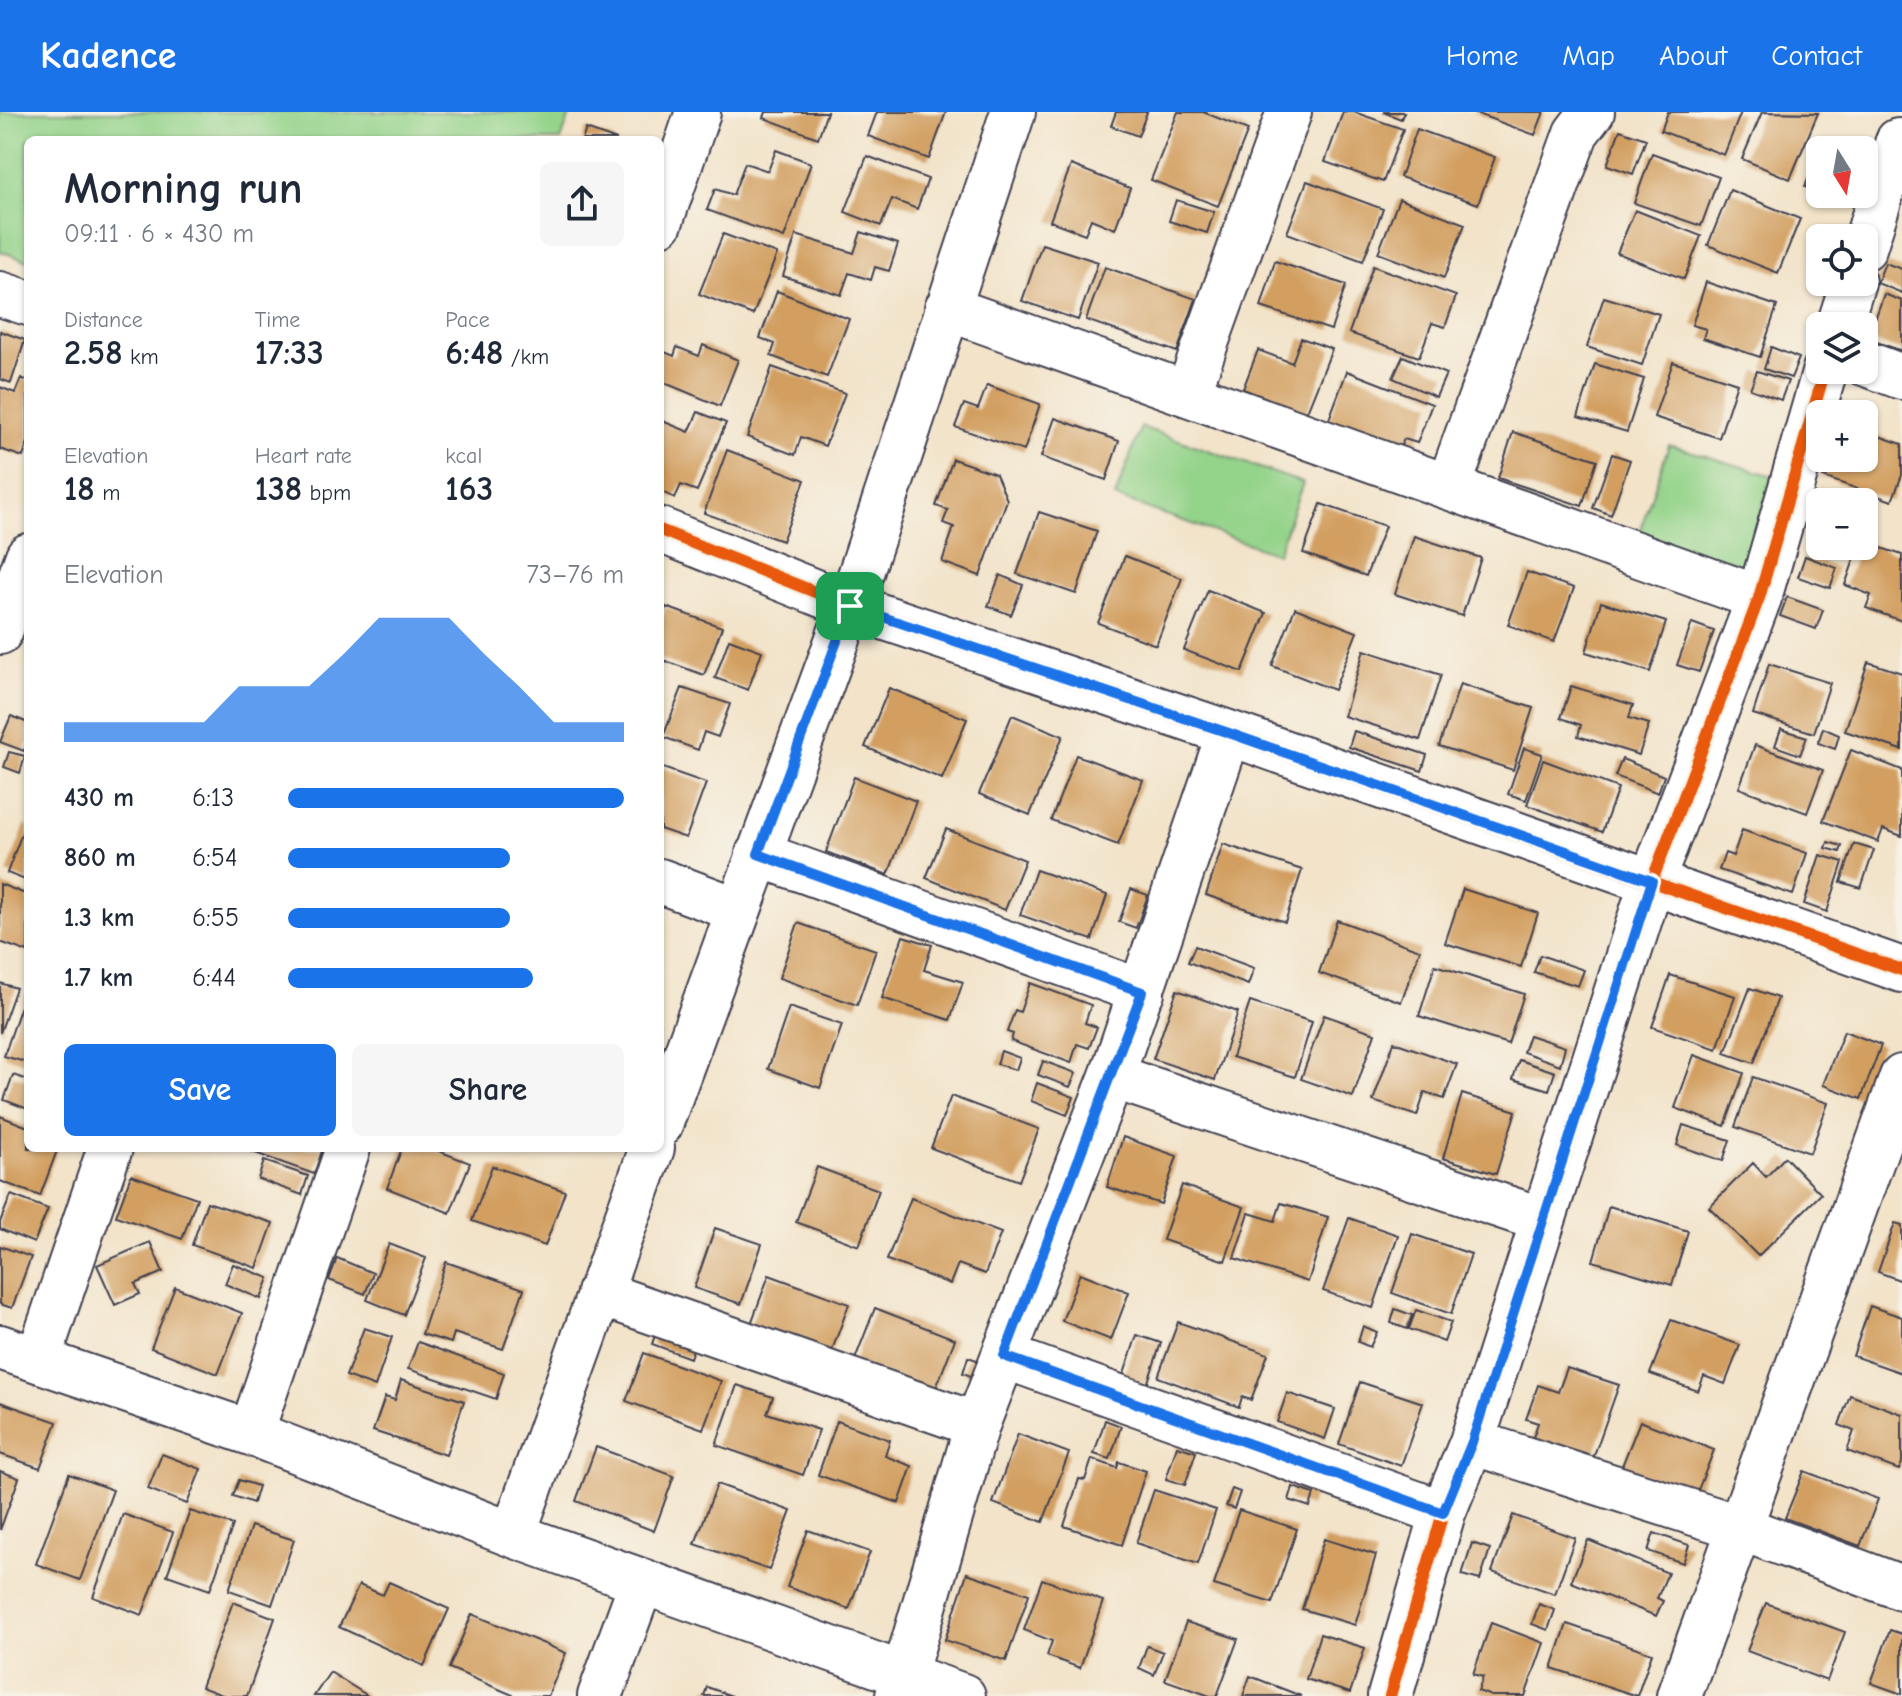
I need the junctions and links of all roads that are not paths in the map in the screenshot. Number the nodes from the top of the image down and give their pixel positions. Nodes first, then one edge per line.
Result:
1 (698, 112) edge
2 (1013, 112) edge
3 (1289, 112) edge
4 (1592, 112) edge
5 (1902, 142) edge
6 (664, 211) edge
7 (1872, 224) edge
8 (0, 294) edge
9 (24, 302) edge
10 (947, 308) junction
11 (1878, 368) edge
12 (1902, 377) edge
13 (1821, 384) edge
14 (1188, 393) junction
15 (1449, 486) junction
16 (664, 532) edge
17 (24, 567) edge
18 (1759, 598) junction
19 (850, 606) junction
20 (0, 633) edge
21 (24, 644) edge
22 (1229, 733) junction
23 (758, 854) junction
24 (1652, 881) junction
25 (664, 882) edge
26 (738, 910) junction
27 (1902, 970) edge
28 (1142, 992) junction
29 (1112, 1076) junction
30 (1902, 1077) edge
31 (664, 1114) edge
32 (108, 1152) edge
33 (347, 1152) edge
34 (651, 1152) edge
35 (1543, 1220) junction
36 (599, 1293) junction
37 (19, 1354) edge
38 (1004, 1356) junction
39 (977, 1425) junction
40 (251, 1433) junction
41 (1472, 1442) junction
42 (1443, 1513) junction
43 (1738, 1527) junction
44 (513, 1535) junction
45 (642, 1581) junction
46 (1902, 1588) edge
47 (901, 1686) edge
48 (600, 1696) edge
49 (963, 1696) edge
50 (1390, 1696) edge
51 (1679, 1696) edge

1 - 6 street
2 - 10 street
3 - 14 street
4 - 15 street
5 - 7 street
8 - 9 street
10 - 14 street
10 - 19 street
11 - 12 street
13 - 18 street
14 - 15 street
15 - 18 street
16 - 19 street
17 - 20 street
18 - 24 street
19 - 22 street
19 - 23 street
20 - 21 street
22 - 24 street
22 - 28 street
23 - 26 street
23 - 28 street
24 - 27 street
24 - 35 street
25 - 26 street
26 - 31 street
28 - 29 street
29 - 35 street
29 - 38 street
30 - 43 street
32 - 37 street
33 - 40 street
34 - 36 street
35 - 41 street
36 - 39 street
36 - 44 street
37 - 40 street
38 - 39 street
38 - 42 street
39 - 47 street
40 - 44 street
41 - 42 street
41 - 43 street
42 - 50 street
43 - 46 street
43 - 51 street
44 - 45 street
45 - 47 street
45 - 48 street
47 - 49 street

